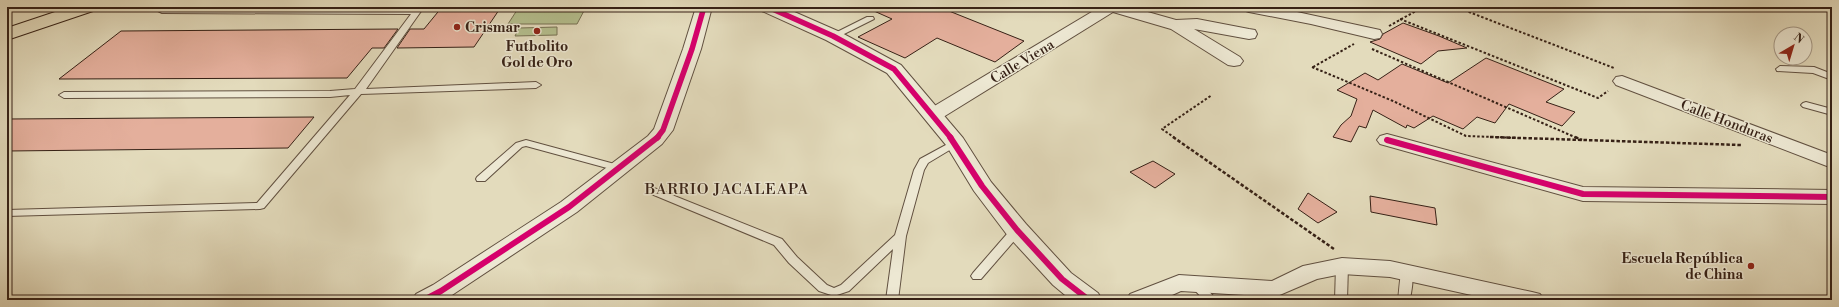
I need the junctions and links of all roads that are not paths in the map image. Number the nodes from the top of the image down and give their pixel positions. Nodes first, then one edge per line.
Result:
1 (52, 7) edge
2 (87, 7) edge
3 (704, 7) edge
4 (768, 7) edge
5 (1112, 7) edge
6 (1249, 7) edge
7 (418, 9) edge
8 (162, 11) dead end
9 (870, 19) dead end
10 (7, 21) edge
11 (1175, 25) junction
12 (7, 34) edge
13 (1248, 34) dead end
14 (833, 36) junction
15 (1373, 42) road end
16 (1234, 61) dead end
17 (1780, 68) dead end
18 (1832, 77) edge
19 (1622, 81) road end
20 (536, 85) dead end
21 (358, 91) junction
22 (64, 95) dead end
23 (1806, 105) dead end
24 (1832, 112) edge
25 (933, 115) junction
26 (1387, 140) dead end
27 (955, 144) junction
28 (1832, 162) edge
29 (618, 168) junction
30 (481, 179) dead end
31 (653, 191) dead end
32 (1832, 197) edge
33 (7, 213) edge
34 (1017, 230) junction
35 (900, 236) junction
36 (1351, 267) junction
37 (1406, 273) junction
38 (977, 276) dead end
39 (1194, 283) junction
40 (424, 300) edge
41 (892, 300) edge
42 (1089, 300) edge
43 (1138, 300) edge
44 (1211, 300) edge
45 (1341, 300) edge
46 (1404, 300) edge
47 (1532, 300) edge

1 - 10 highway
2 - 12 highway
3 - 29 street
4 - 14 street
5 - 11 street
5 - 25 street, Calle Viena
6 - 15 street
7 - 8 lane
7 - 21 lane
9 - 14 lane
11 - 13 street
11 - 16 street
14 - 25 street
17 - 18 lane
19 - 28 street, Calle Honduras
20 - 21 lane
21 - 22 lane
21 - 33 lane
23 - 24 lane
25 - 27 street
26 - 32 street
27 - 34 street
27 - 35 lane
29 - 30 lane
29 - 40 street
31 - 35 lane
34 - 38 lane
34 - 42 street
35 - 41 lane
36 - 37 street
36 - 39 street
36 - 45 lane
37 - 46 lane
37 - 47 street
39 - 43 street
39 - 44 lane

